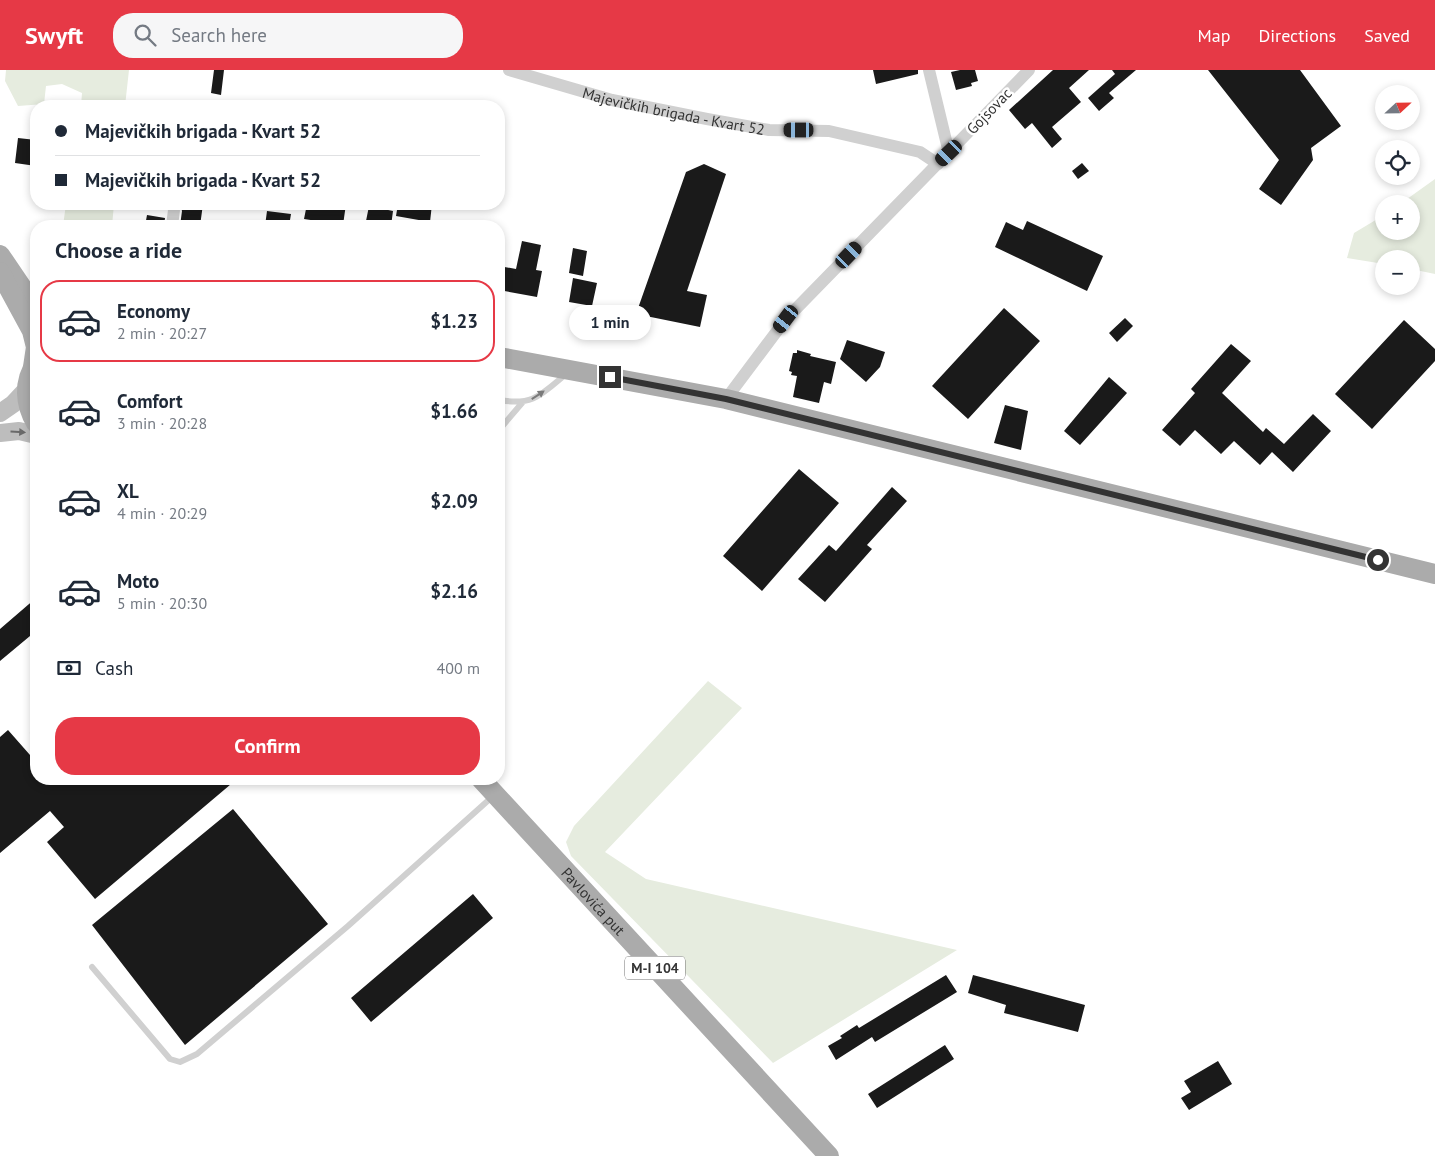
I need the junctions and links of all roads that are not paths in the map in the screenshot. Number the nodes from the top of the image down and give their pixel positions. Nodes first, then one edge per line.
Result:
1 (509, 70) edge
2 (929, 70) edge
3 (1029, 70) edge
4 (949, 153) junction
5 (938, 164) junction
6 (174, 210) dead end
7 (173, 220) edge
8 (0, 256) edge
9 (0, 272) edge
10 (30, 299) edge
11 (30, 327) edge
12 (505, 358) edge
13 (571, 370) junction
14 (30, 380) edge
15 (27, 389) junction
16 (726, 399) junction
17 (505, 401) edge
18 (522, 403) junction
19 (30, 409) edge
20 (0, 413) edge
21 (505, 423) edge
22 (0, 433) edge
23 (30, 434) edge
24 (1435, 574) edge
25 (487, 785) edge
26 (495, 794) junction
27 (92, 967) dead end
28 (829, 1156) edge

1 - 5 street, Majevičkih brigada - Kvart 52
2 - 4 street, Gojsovac
3 - 4 street, Gojsovac
4 - 5 street, Gojsovac
5 - 16 street
6 - 7 street
8 - 10 main road
9 - 11 main road
12 - 13 main road
13 - 16 main road
18 -> 13 lane
14 - 15 main road
15 - 19 main road
15 - 20 main road
16 - 24 main road
17 - 18 lane
18 - 21 lane
22 -> 23 main road
25 - 26 main road, Pavlovića put / M-I 104
26 - 27 lane
26 - 28 main road, Pavlovića put / M-I 104

